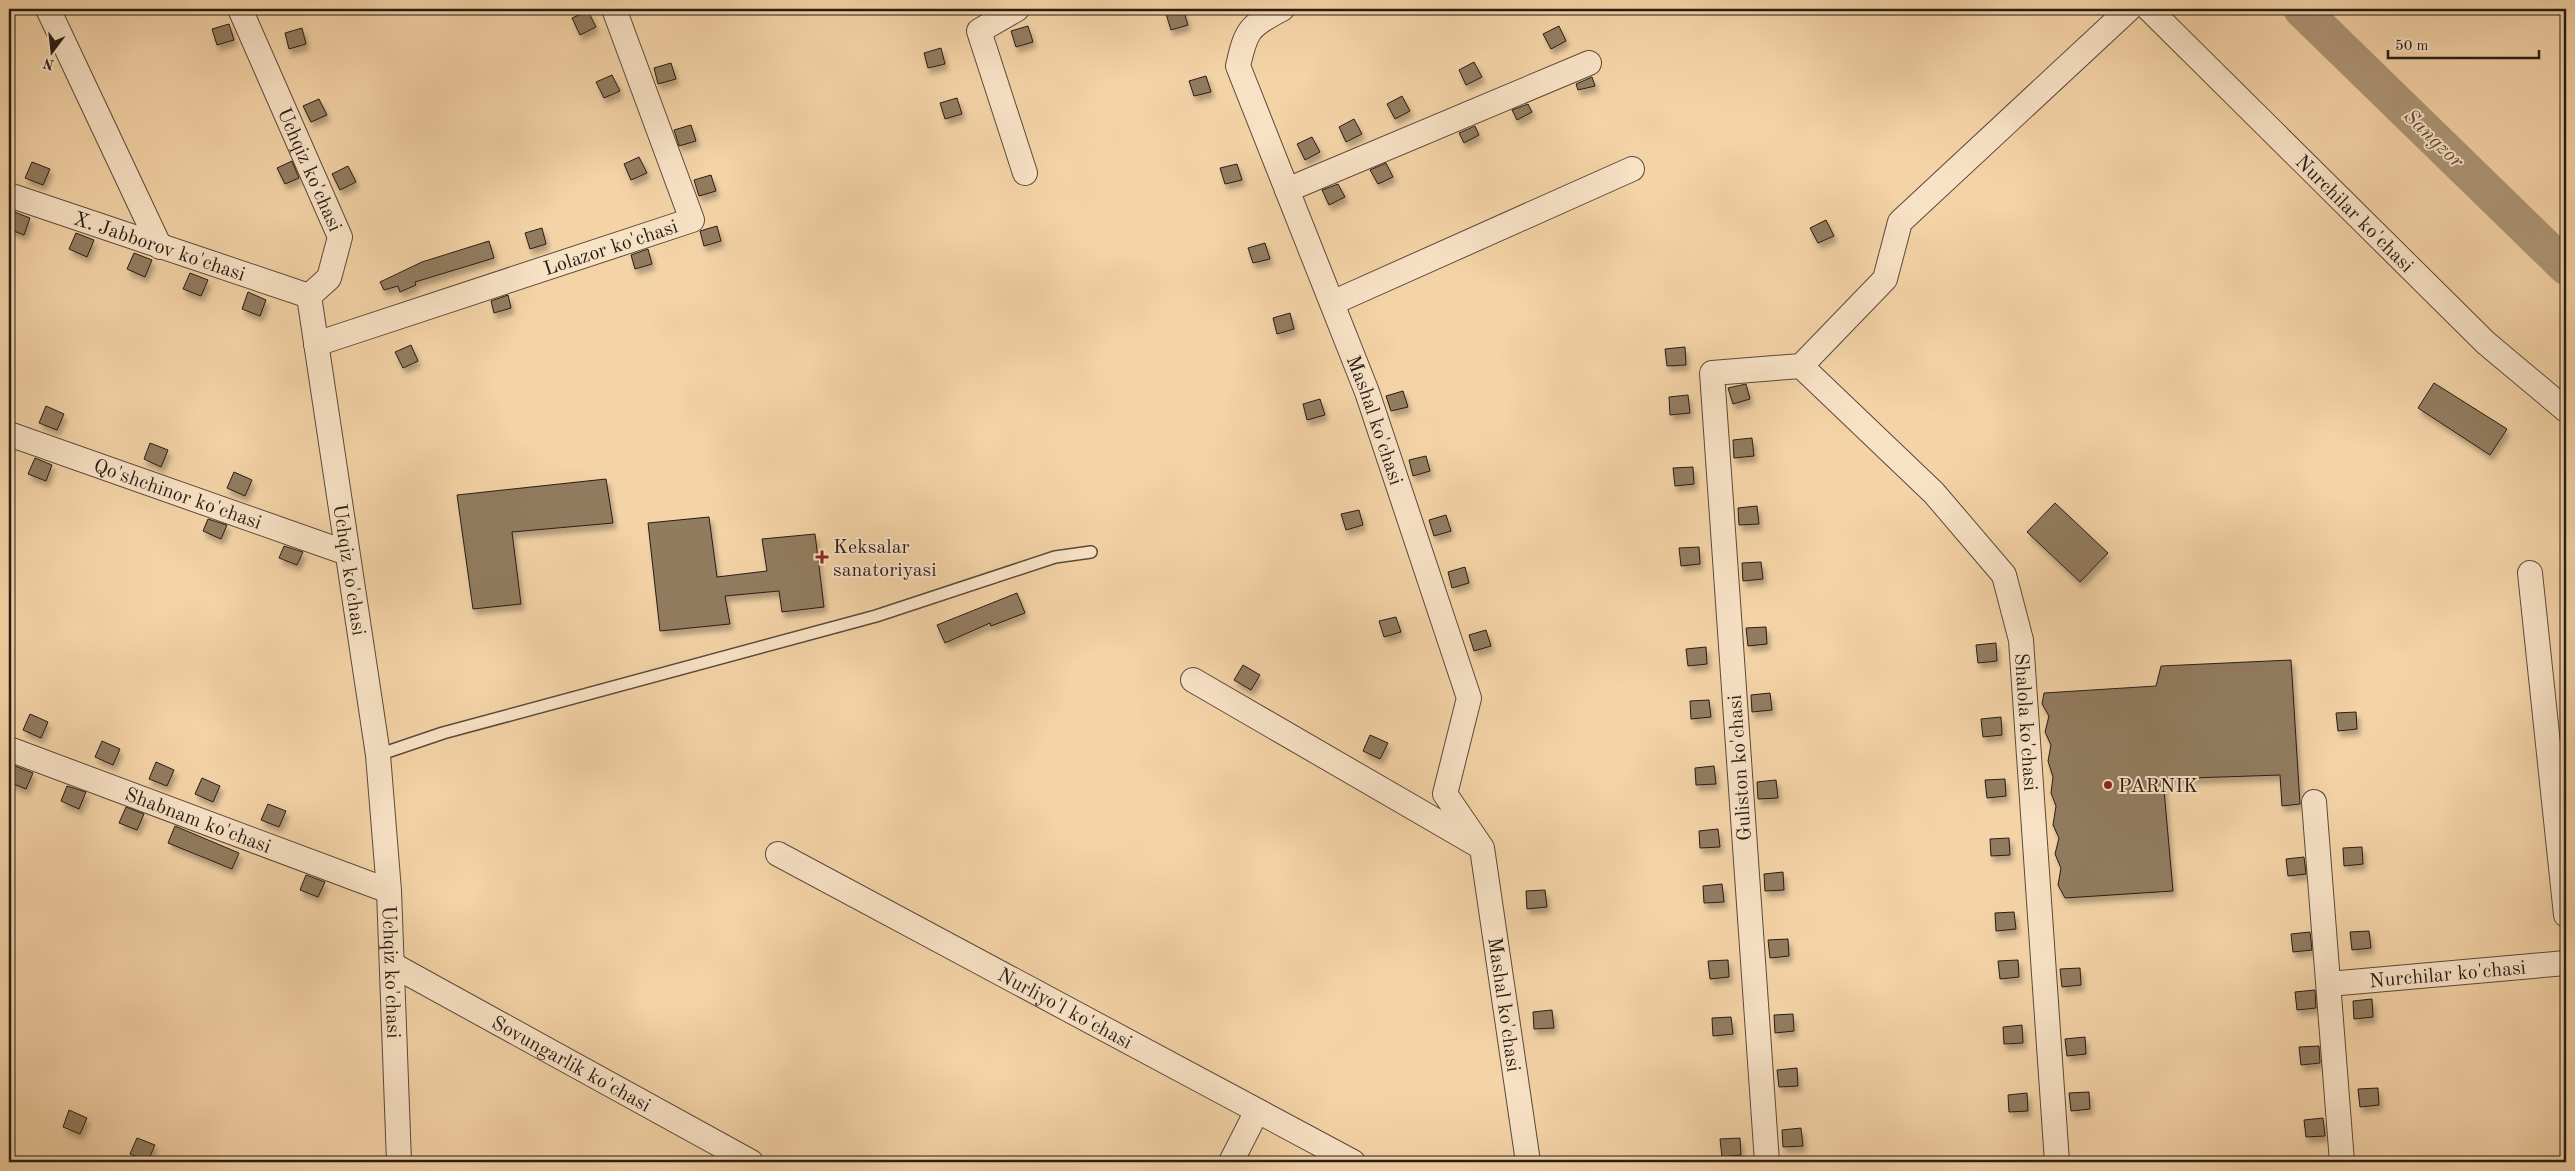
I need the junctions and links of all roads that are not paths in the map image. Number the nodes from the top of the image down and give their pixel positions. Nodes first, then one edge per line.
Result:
1 (48, 9) edge
2 (240, 9) edge
3 (614, 9) edge
4 (1018, 9) edge
5 (1282, 9) edge
6 (2129, 9) edge
7 (2149, 9) edge
8 (1589, 63) dead end
9 (1632, 168) dead end
10 (1026, 173) dead end
11 (1287, 190) junction
12 (9, 195) edge
13 (160, 247) junction
14 (310, 296) junction
15 (1332, 303) junction
16 (316, 344) junction
17 (1801, 366) junction
18 (2566, 410) edge
19 (9, 434) edge
20 (1092, 552) dead end
21 (347, 553) junction
22 (2530, 574) dead end
23 (1192, 680) dead end
24 (9, 749) edge
25 (378, 754) junction
26 (2314, 802) dead end
27 (1482, 848) junction
28 (778, 854) dead end
29 (389, 892) junction
30 (2566, 916) edge
31 (2566, 962) edge
32 (393, 965) junction
33 (2329, 984) junction
34 (1257, 1111) junction
35 (398, 1162) edge
36 (751, 1162) edge
37 (1231, 1162) edge
38 (1353, 1162) edge
39 (1528, 1162) edge
40 (1767, 1162) edge
41 (2057, 1162) edge
42 (2342, 1162) edge

1 - 13 street
2 - 14 street, Uchqiz ko'chasi
3 - 16 street, Lolazor ko'chasi
4 - 10 street
5 - 11 street, Mashal ko'chasi
6 - 17 street
7 - 18 street, Nurchilar ko'chasi
8 - 11 street
9 - 15 street
11 - 15 street, Mashal ko'chasi
12 - 13 street, X. Jabborov ko'chasi
13 - 14 street, X. Jabborov ko'chasi
14 - 16 street, Uchqiz ko'chasi
15 - 27 street, Mashal ko'chasi
16 - 21 street, Uchqiz ko'chasi
17 - 40 street, Guliston ko'chasi
17 - 41 street, Shalola ko'chasi
19 - 21 street, Qo'shchinor ko'chasi
20 - 25 lane
21 - 25 street, Uchqiz ko'chasi
22 - 30 street
23 - 27 street
24 - 29 street, Shabnam ko'chasi
25 - 29 street, Uchqiz ko'chasi
26 - 33 street
27 - 39 street, Mashal ko'chasi
28 - 34 street, Nurliyo'l ko'chasi
29 - 32 street, Uchqiz ko'chasi
31 - 33 street, Nurchilar ko'chasi
32 - 35 street, Uchqiz ko'chasi
32 - 36 street, Sovungarlik ko'chasi
33 - 42 street
34 - 37 street
34 - 38 street, Nurliyo'l ko'chasi

